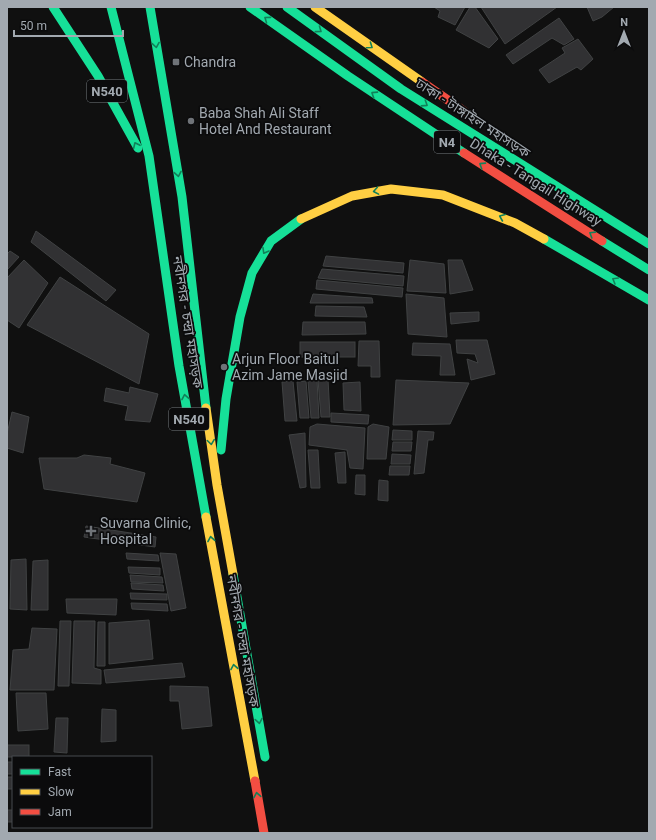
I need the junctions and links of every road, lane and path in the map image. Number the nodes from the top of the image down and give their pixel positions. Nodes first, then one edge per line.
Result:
1 (53, 7) edge
2 (111, 7) edge
3 (150, 7) edge
4 (250, 7) edge
5 (287, 7) edge
6 (315, 7) edge
7 (476, 119) dead end
8 (153, 180) junction
9 (649, 244) edge
10 (649, 270) edge
11 (649, 300) edge
12 (217, 485) junction
13 (266, 763) dead end
14 (264, 833) edge

8 -> 1 highway, N540
2 - 8 highway, নবীনগর - চন্দ্রা মহাসড়ক / N540
3 -> 12 highway, নবীনগর - চন্দ্রা মহাসড়ক / N540
10 -> 4 highway, Dhaka - Tangail Highway / N4
5 -> 9 highway, ঢাকা - টাঙ্গাইল মহাসড়ক / N4
6 -> 7 highway
14 -> 8 highway, নবীনগর - চন্দ্রা মহাসড়ক / N540
11 -> 12 highway, N540
12 -> 13 highway, নবীনগর - চন্দ্রা মহাসড়ক / N540

